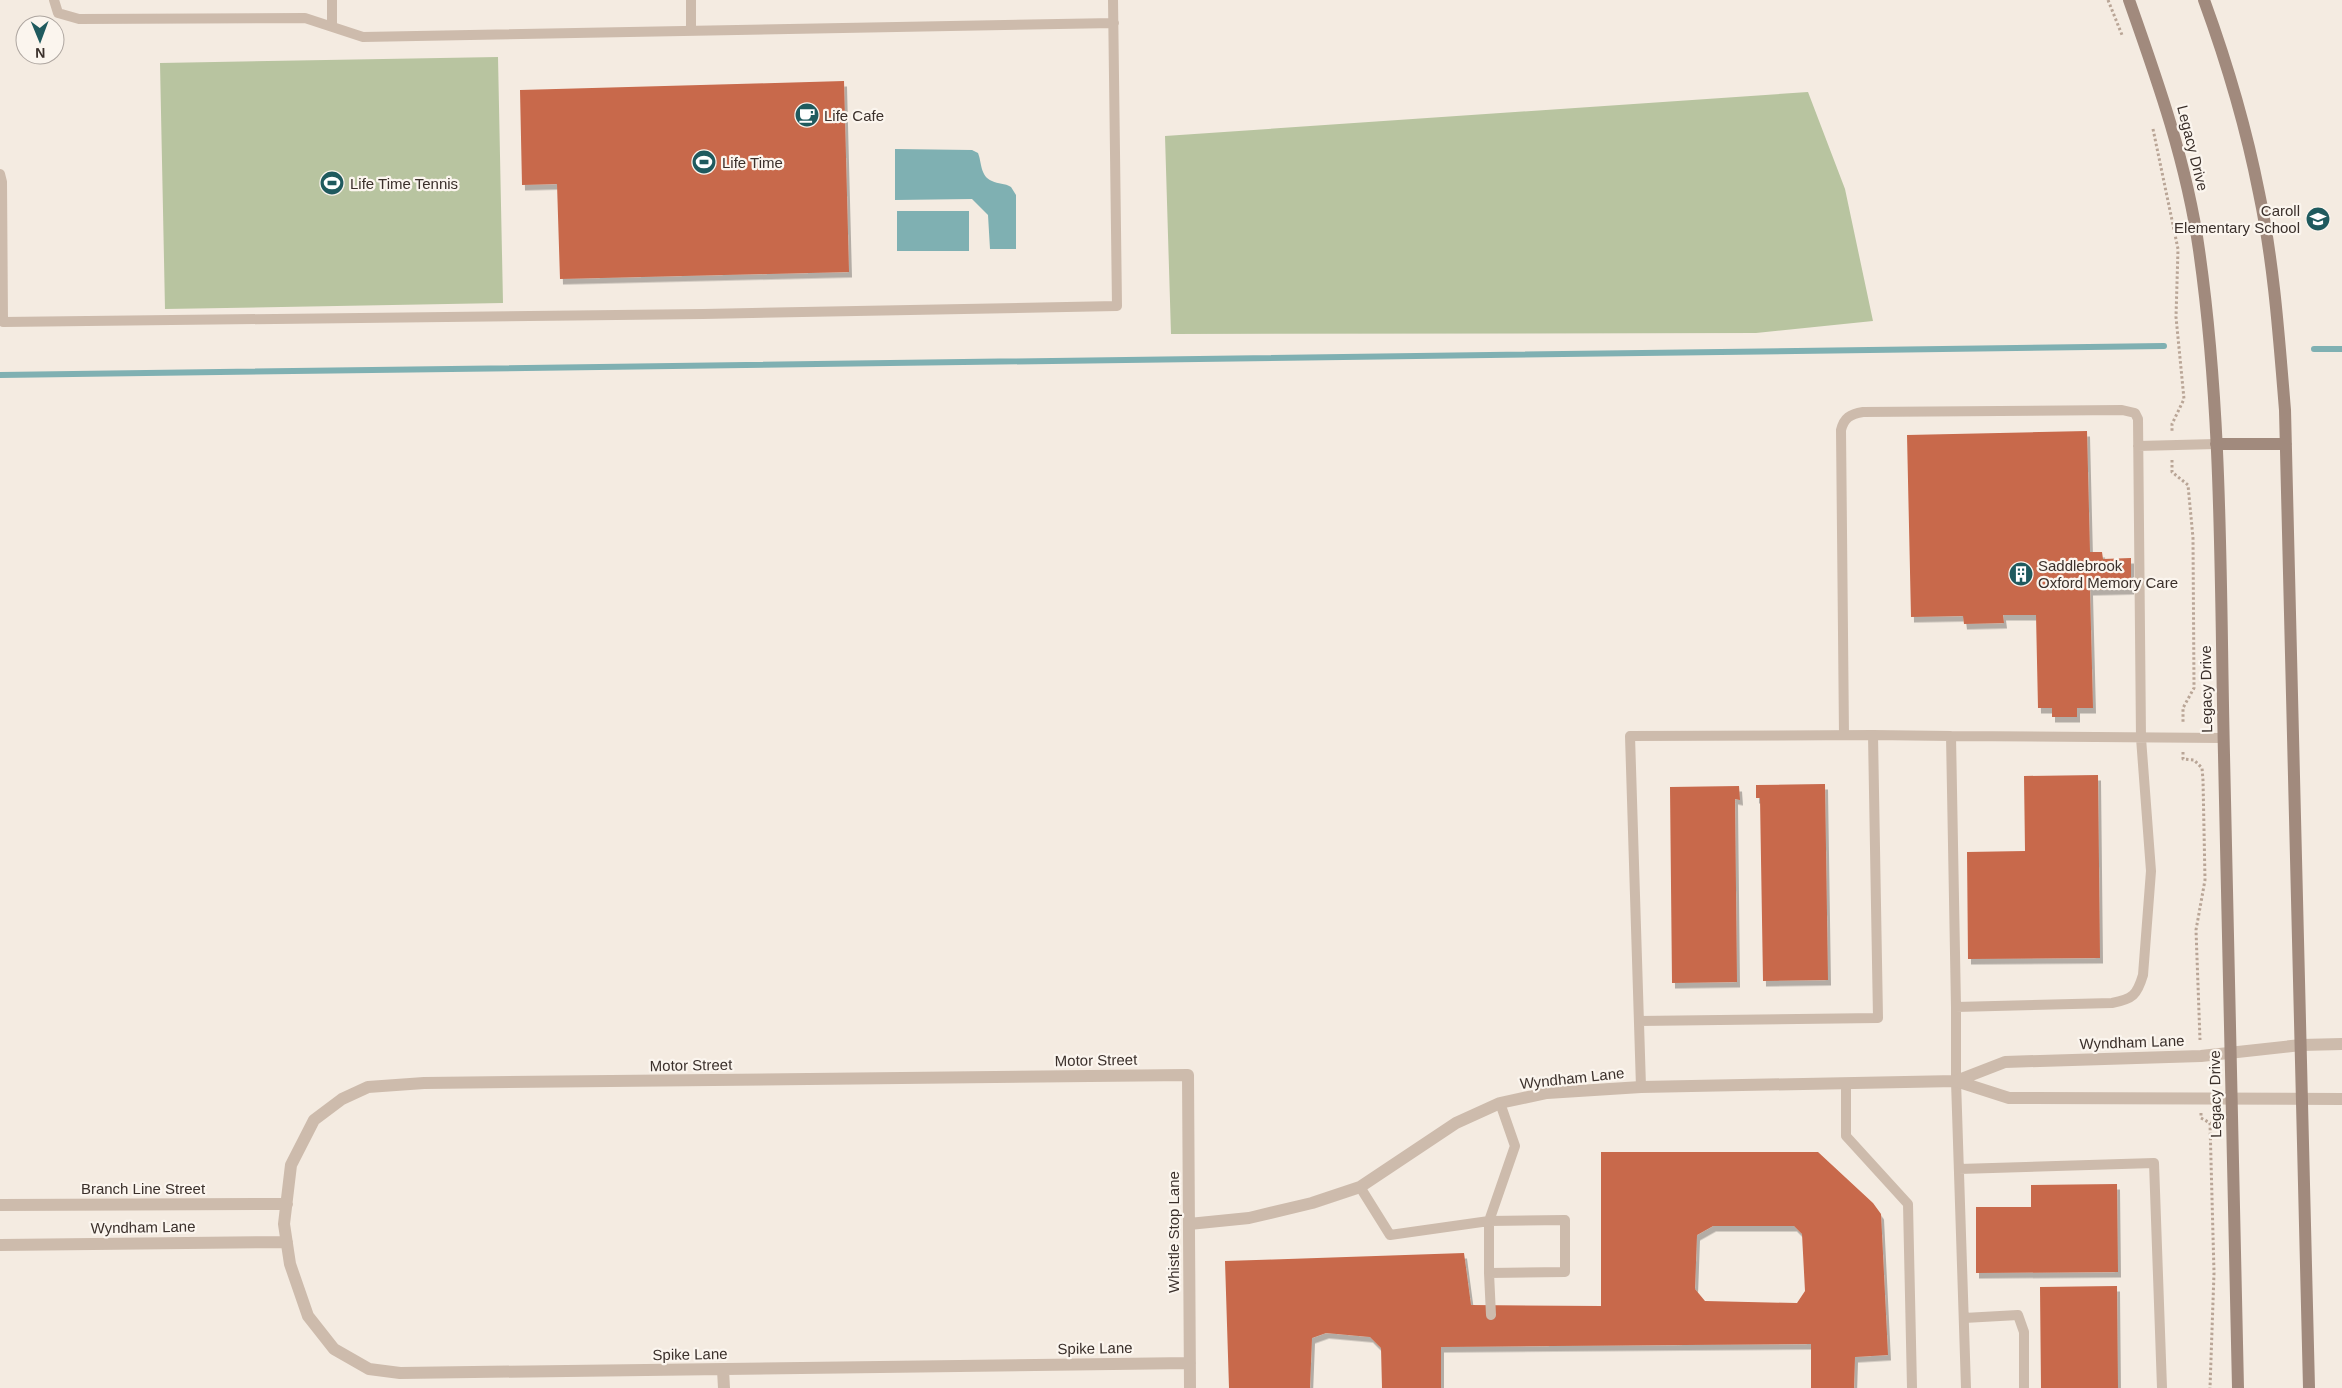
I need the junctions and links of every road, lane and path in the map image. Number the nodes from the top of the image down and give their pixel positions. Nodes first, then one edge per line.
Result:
1 (54, 0) edge
2 (332, 0) edge
3 (691, 0) edge
4 (1113, 0) edge
5 (2108, 0) edge
6 (2129, 0) edge
7 (2204, 0) edge
8 (1114, 23) junction
9 (332, 27) junction
10 (691, 32) junction
11 (2124, 42) dead end
12 (2151, 120) dead end
13 (0, 174) edge
14 (2216, 444) junction
15 (2286, 444) junction
16 (2138, 446) junction
17 (2172, 446) junction
18 (1844, 734) junction
19 (1873, 735) junction
20 (1951, 736) junction
21 (2141, 738) junction
22 (2183, 738) junction
23 (2224, 738) junction
24 (1956, 1007) junction
25 (1639, 1021) junction
26 (2200, 1026) dead end
27 (2342, 1044) edge
28 (2300, 1045) junction
29 (2230, 1054) junction
30 (1188, 1075) joint
31 (1956, 1081) junction
32 (1846, 1083) junction
33 (1641, 1087) junction
34 (2231, 1098) junction
35 (2342, 1099) edge
36 (2302, 1100) junction
37 (1500, 1102) junction
38 (2202, 1118) dead end
39 (1959, 1168) junction
40 (1360, 1187) junction
41 (287, 1204) junction
42 (0, 1205) edge
43 (1489, 1221) junction
44 (284, 1224) joint
45 (1189, 1224) junction
46 (287, 1242) junction
47 (0, 1245) edge
48 (1490, 1273) junction
49 (1491, 1315) dead end
50 (1964, 1318) junction
51 (1190, 1363) junction
52 (724, 1370) junction
53 (724, 1388) edge
54 (1190, 1388) edge
55 (1912, 1388) edge
56 (1966, 1388) edge
57 (2024, 1388) edge
58 (2162, 1388) edge
59 (2210, 1388) edge
60 (2238, 1388) edge
61 (2309, 1388) edge

1 - 9 lane
2 - 9 lane
3 - 10 lane
4 - 8 lane
5 - 11 path
6 - 14 main road, Legacy Drive
7 - 15 main road
8 - 10 lane
8 - 13 lane
9 - 10 lane
12 - 17 path
14 - 15 main road
14 - 17 lane
14 - 23 main road, Legacy Drive
15 - 28 main road
16 - 17 lane
16 - 18 lane
16 - 21 lane
17 - 22 path
18 - 19 lane
18 - 25 lane
19 - 20 lane
19 - 25 lane
20 - 21 lane
20 - 24 lane
21 - 22 lane
21 - 24 lane
22 - 23 lane
22 - 26 path
23 - 29 main road, Legacy Drive
24 - 31 lane
25 - 33 lane
27 - 28 street, Wyndham Lane
28 - 29 street, Wyndham Lane
28 - 36 main road
29 - 31 street, Wyndham Lane
29 - 34 main road, Legacy Drive
30 - 41 street, Motor Street
30 - 45 street, Whistle Stop Lane
31 - 32 street, Wyndham Lane
31 - 34 street, Wyndham Lane
31 - 39 lane
32 - 33 street, Wyndham Lane
32 - 55 lane
33 - 37 street, Wyndham Lane
34 - 36 street, Wyndham Lane
34 - 60 main road, Legacy Drive
35 - 36 street, Wyndham Lane
36 - 61 main road
37 - 40 street, Wyndham Lane
37 - 43 lane
38 - 59 path
39 - 50 lane
39 - 58 lane
40 - 43 lane
40 - 45 street, Wyndham Lane
41 - 42 street, Branch Line Street
41 - 44 street, Motor Street
43 - 48 lane
43 - 48 lane
44 - 46 street, Spike Lane
45 - 51 street, Whistle Stop Lane
46 - 47 street, Wyndham Lane
46 - 52 street, Spike Lane
48 - 49 lane
50 - 56 lane
50 - 57 lane
51 - 52 street, Spike Lane
51 - 54 street, Whistle Stop Lane
52 - 53 street

